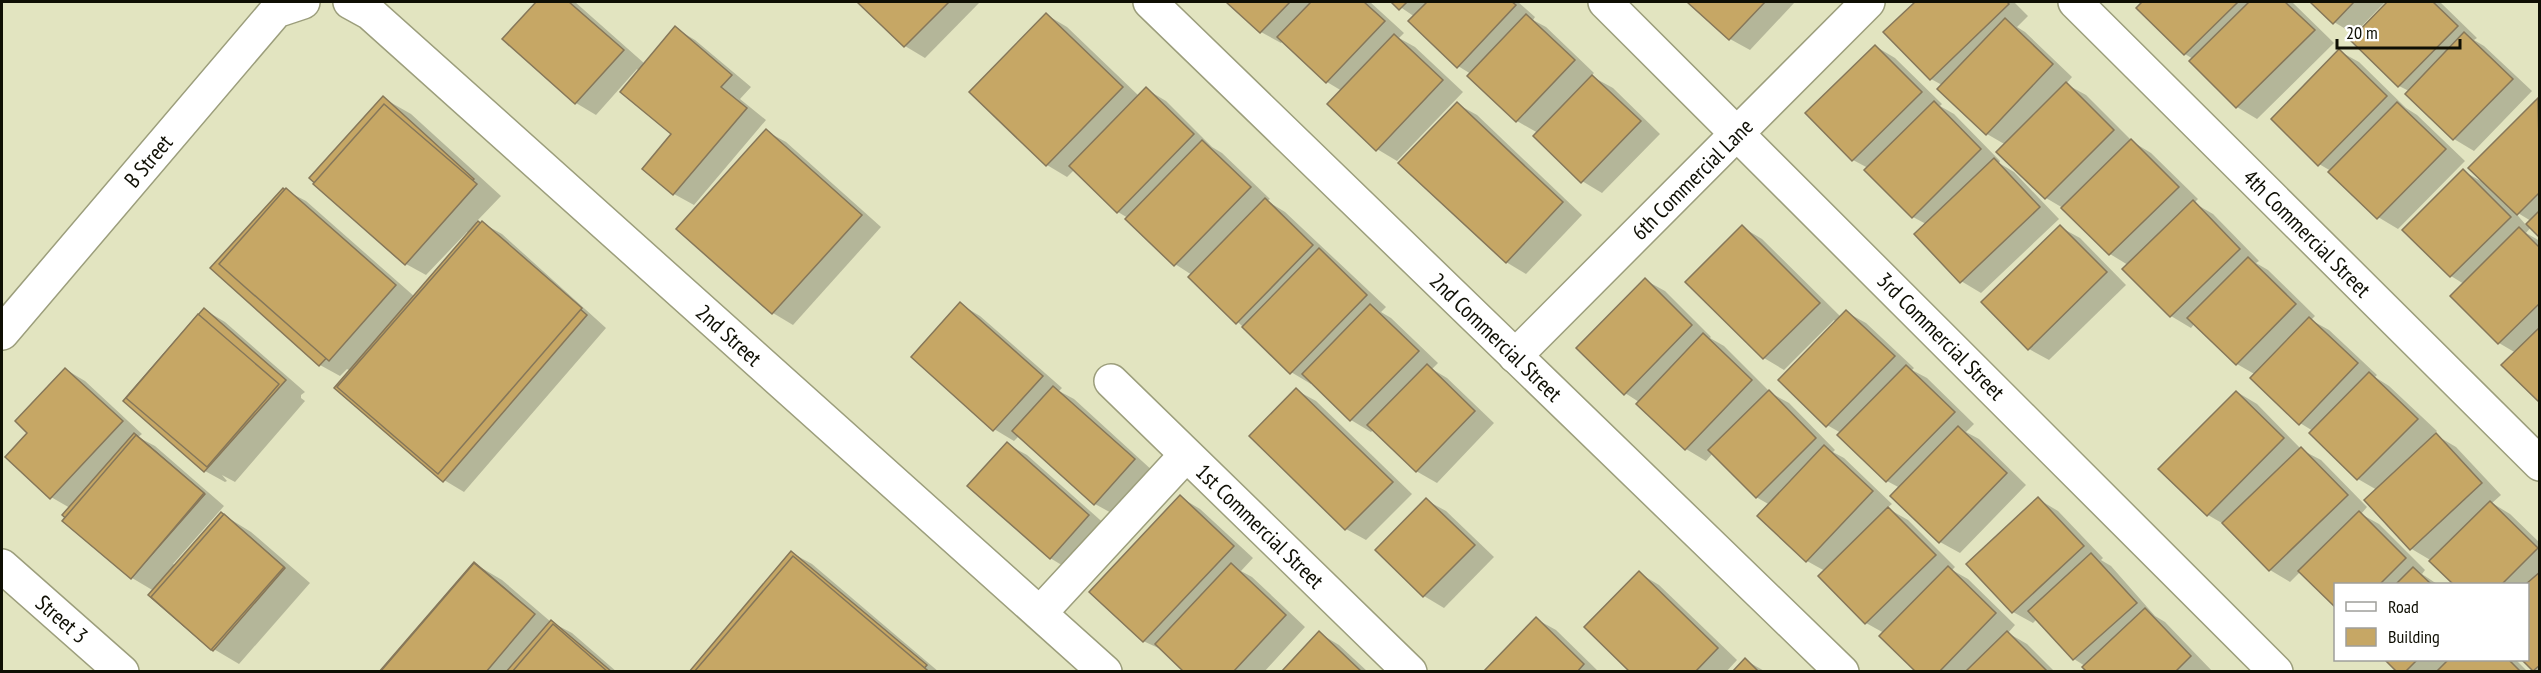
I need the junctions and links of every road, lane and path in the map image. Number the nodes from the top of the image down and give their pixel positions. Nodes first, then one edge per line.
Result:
1 (303, 2) edge
2 (350, 2) edge
3 (1150, 2) edge
4 (1605, 2) edge
5 (1868, 2) edge
6 (2075, 2) edge
7 (1738, 132) junction
8 (2, 333) edge
9 (1515, 356) junction
10 (1111, 381) dead end
11 (1186, 454) junction
12 (2540, 464) edge
13 (2, 566) edge
14 (1040, 613) junction
15 (122, 672) edge
16 (1105, 672) edge
17 (1410, 672) edge
18 (1842, 672) edge
19 (2276, 672) edge

1 - 8 street, B Street
2 - 14 street, 2nd Street
3 - 9 street, 2nd Commercial Street
4 - 7 street, 3rd Commercial Street
5 - 7 street, 6th Commercial Lane
6 - 12 street, 4th Commercial Street
7 - 9 street, 6th Commercial Lane
7 - 19 street, 3rd Commercial Street
9 - 18 street, 2nd Commercial Street
10 - 11 street, 1st Commercial Street
11 - 14 street
11 - 17 street, 1st Commercial Street
13 - 15 street, Street 3
14 - 16 street, 2nd Street

